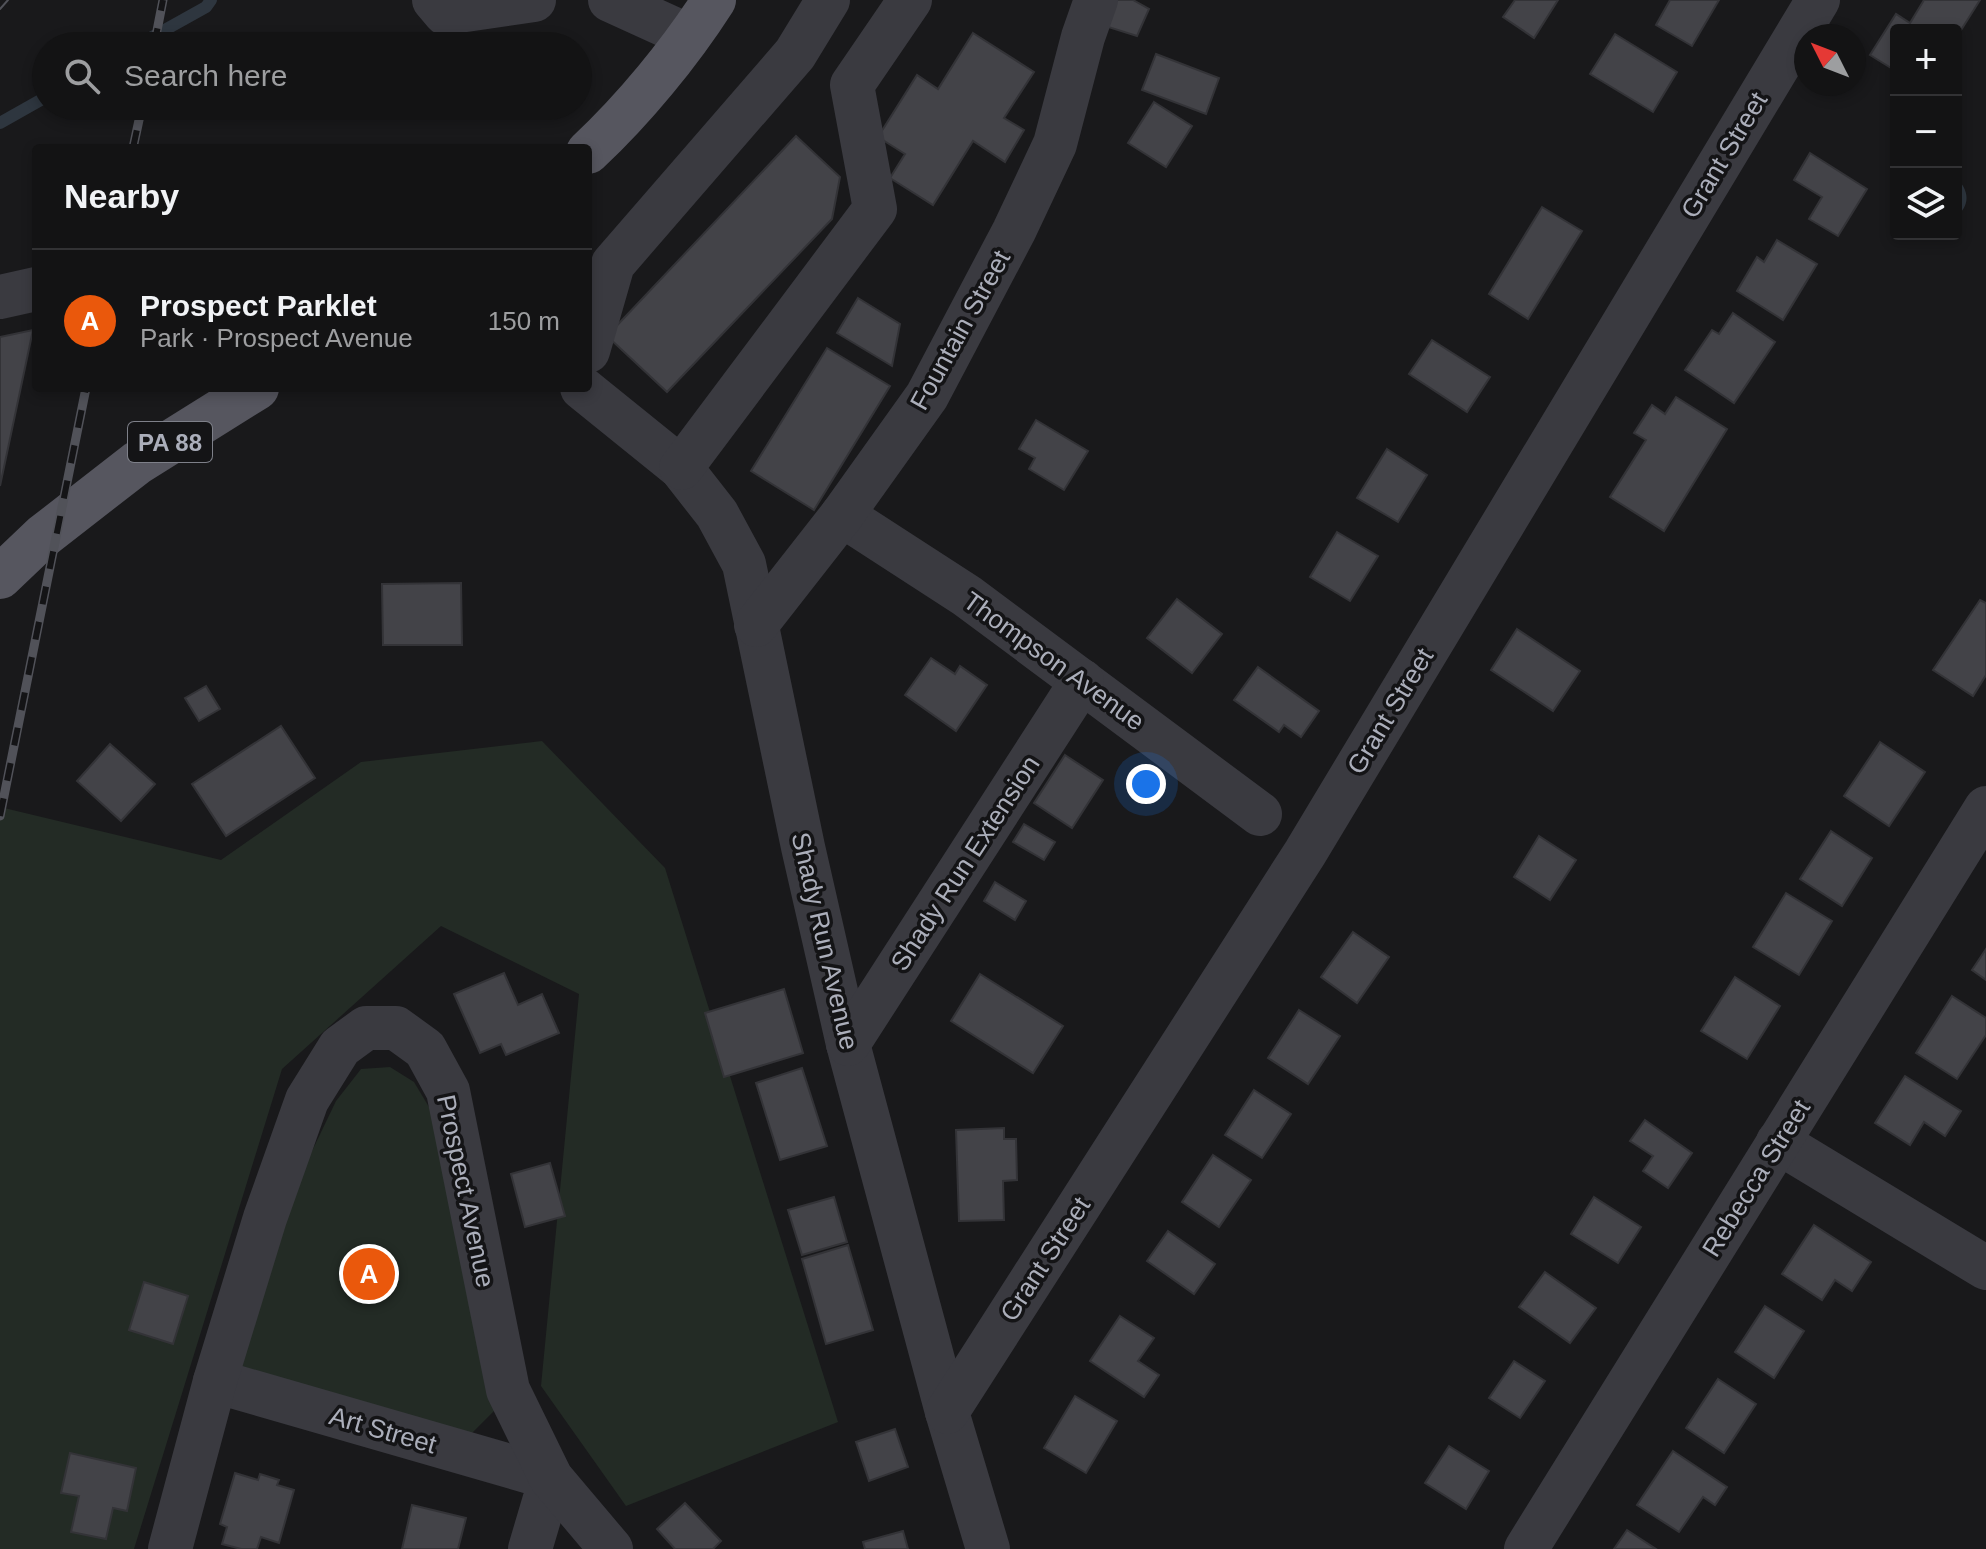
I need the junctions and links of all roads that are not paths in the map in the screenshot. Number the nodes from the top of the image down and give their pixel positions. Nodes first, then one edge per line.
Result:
1 (434, 0) edge
2 (534, 0) edge
3 (610, 0) edge
4 (714, 0) edge
5 (828, 0) edge
6 (910, 0) edge
7 (1096, 0) edge
8 (1818, 0) edge
9 (689, 36) junction
10 (795, 54) junction
11 (852, 85) junction
12 (592, 148) edge
13 (32, 290) edge
14 (0, 297) edge
15 (592, 337) edge
16 (251, 392) edge
17 (587, 392) edge
18 (681, 468) junction
19 (842, 515) junction
20 (0, 577) edge
21 (756, 625) junction
22 (1082, 681) junction
23 (1986, 808) edge
24 (1260, 814) dead end
25 (848, 1044) junction
26 (1778, 1142) junction
27 (1986, 1268) edge
28 (215, 1381) junction
29 (947, 1412) junction
30 (551, 1478) junction
31 (170, 1549) edge
32 (530, 1549) edge
33 (611, 1549) edge
34 (988, 1549) edge
35 (1526, 1549) edge

1 - 2 street
3 - 9 street
4 - 9 main road
5 - 10 street
6 - 11 street
7 - 19 street, Fountain Street
8 - 29 street, Grant Street
9 - 12 main road
10 - 11 street
10 - 15 street
11 - 18 street
13 - 14 street
16 - 20 main road, PA 88
17 - 18 street, Shady Run Avenue
18 - 21 street, Shady Run Avenue
19 - 21 street, Fountain Street
19 - 22 street, Thompson Avenue
21 - 25 street, Shady Run Avenue
22 - 24 street, Thompson Avenue
22 - 25 street, Shady Run Extension
23 - 26 street, Rebecca Street
25 - 29 street, Shady Run Avenue
26 - 27 street
26 - 35 street, Rebecca Street
28 - 30 street, Art Street
28 - 30 street, Prospect Avenue
28 - 31 street, Prospect Avenue
29 - 34 street, Shady Run Avenue
30 - 32 street
30 - 33 street, Prospect Avenue

